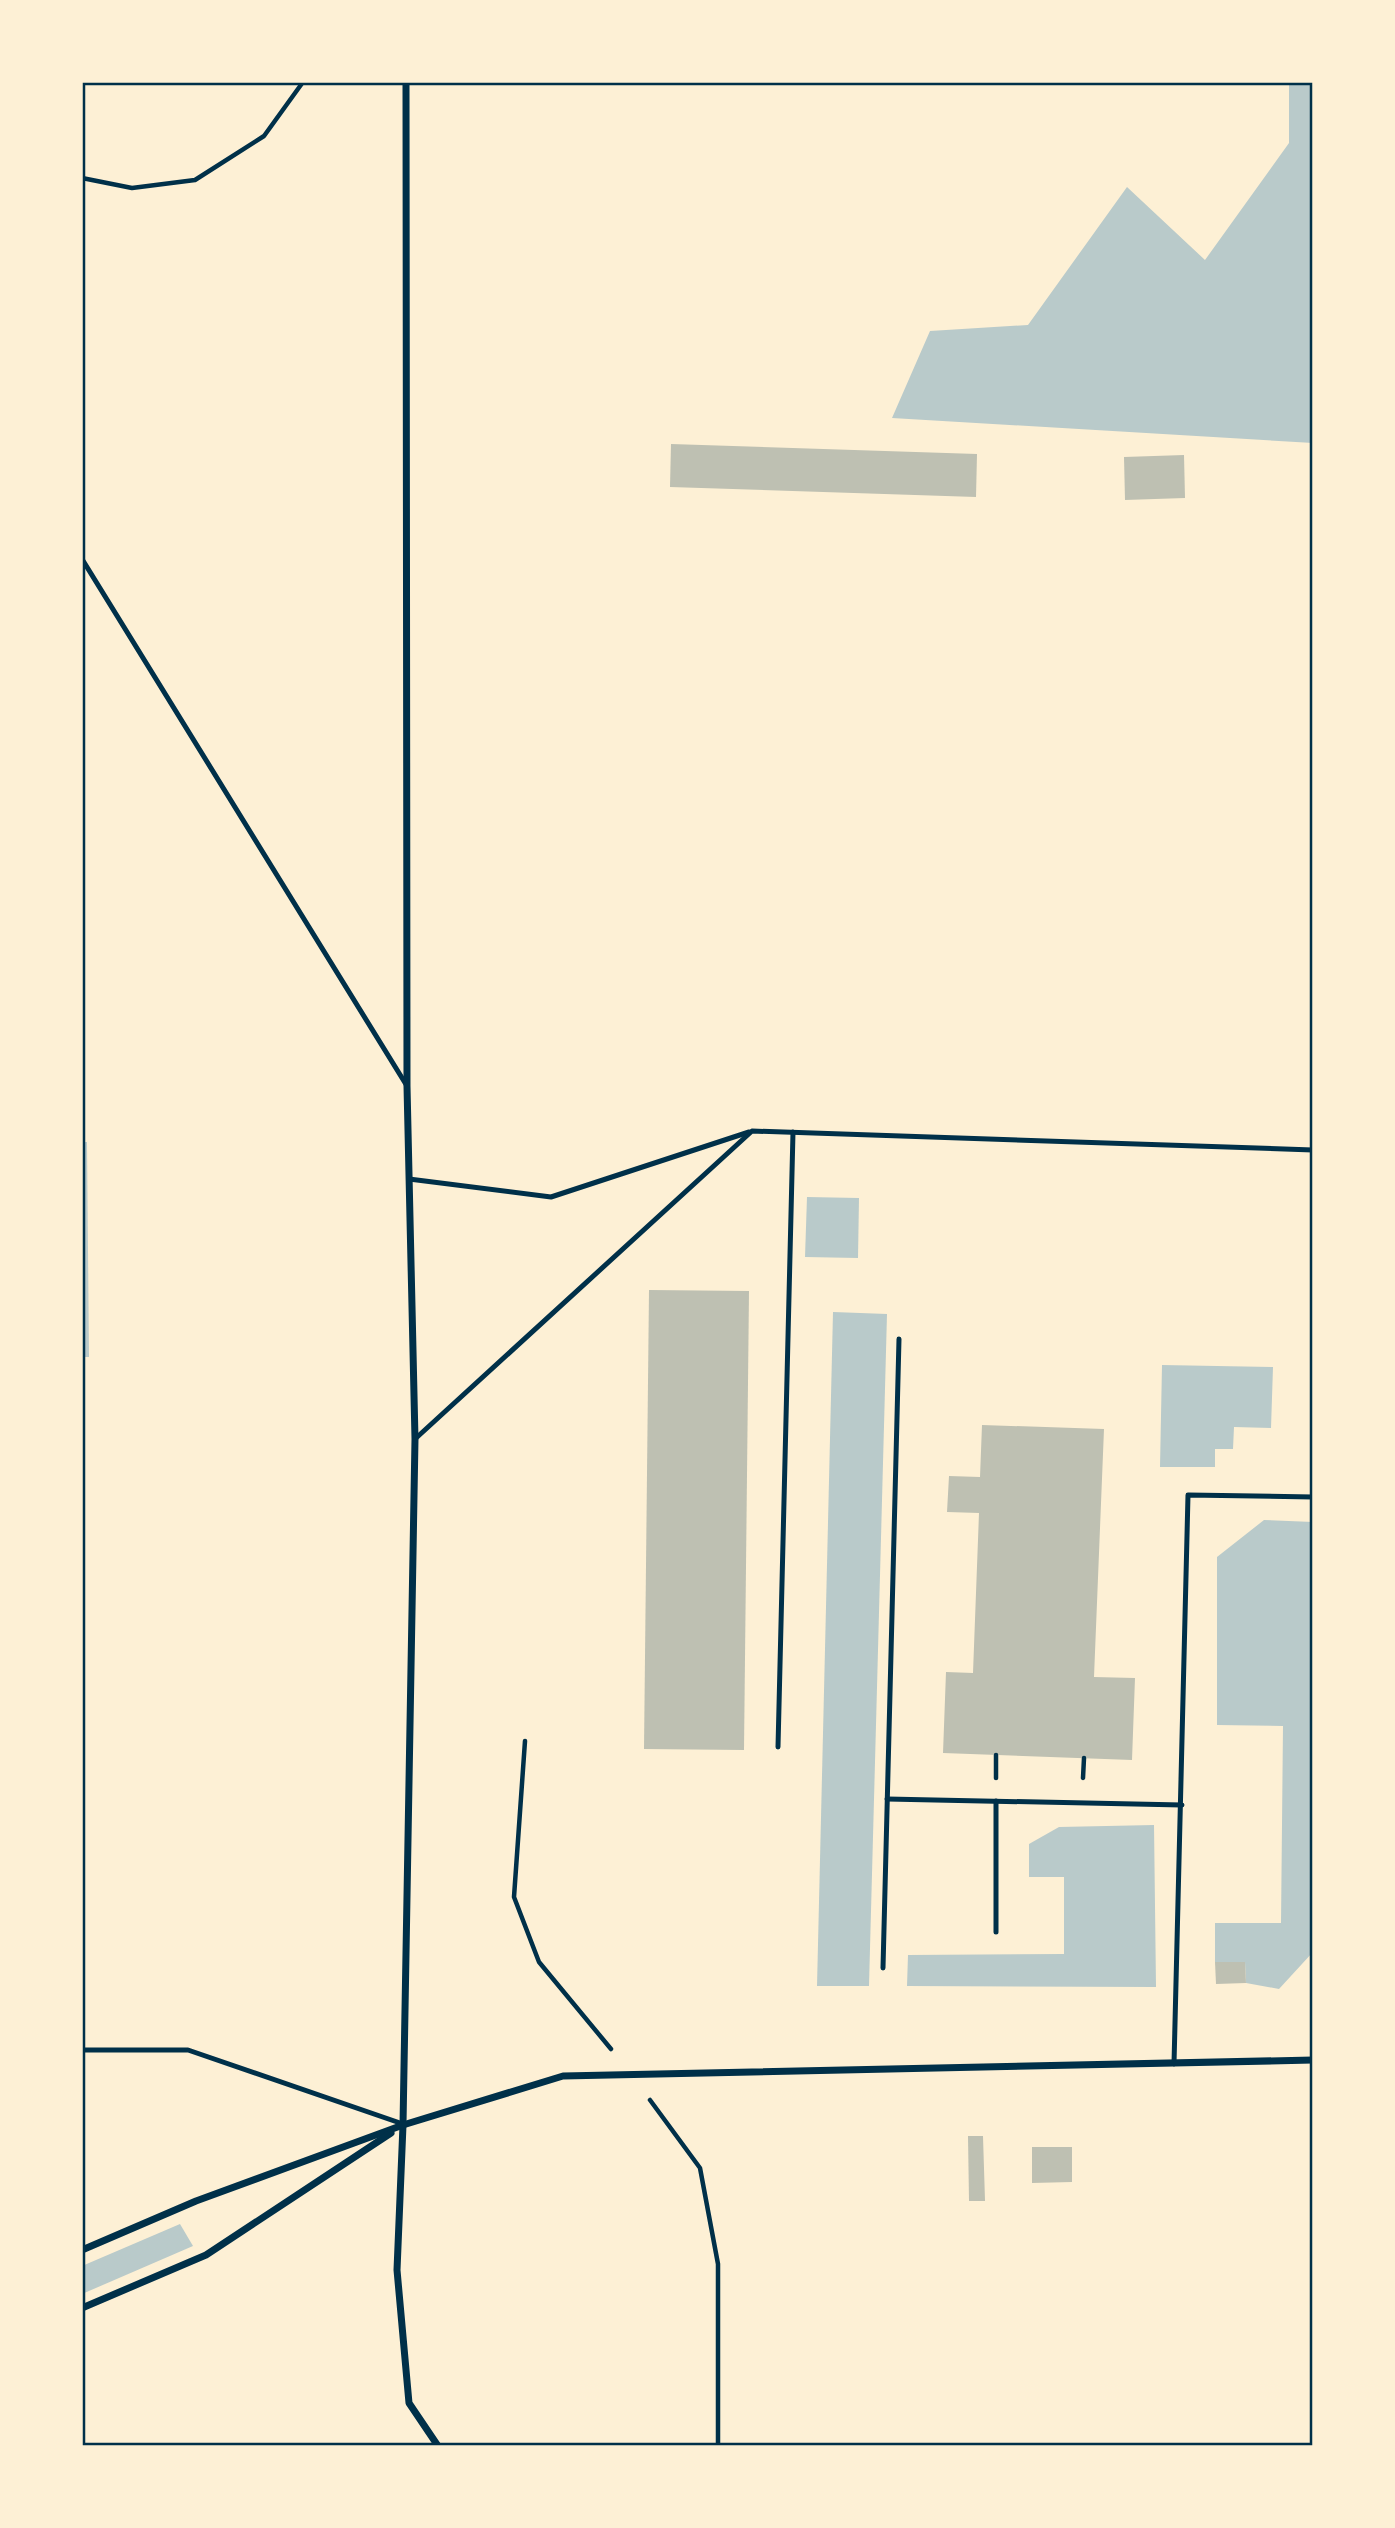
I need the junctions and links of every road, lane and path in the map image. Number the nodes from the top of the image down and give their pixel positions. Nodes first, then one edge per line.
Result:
1 (303, 82) edge
2 (406, 82) edge
3 (82, 178) edge
4 (82, 559) edge
5 (407, 1086) junction
6 (752, 1131) junction
7 (793, 1132) junction
8 (1313, 1150) edge
9 (409, 1179) junction
10 (899, 1339) dead end
11 (415, 1439) junction
12 (1313, 1497) edge
13 (778, 1747) dead end
14 (887, 1799) junction
15 (996, 1801) junction
16 (1182, 1805) junction
17 (996, 1932) dead end
18 (883, 1968) dead end
19 (82, 2050) edge
20 (1313, 2060) edge
21 (1174, 2064) junction
22 (403, 2125) junction
23 (82, 2250) edge
24 (82, 2308) edge
25 (438, 2446) edge

1 - 3 path
2 - 5 street
4 - 5 lane
5 - 9 street
6 - 7 lane
6 - 9 lane
6 - 11 lane
7 - 8 lane
7 - 13 lane
9 - 11 street
10 - 14 lane
11 - 22 street
12 - 16 lane
14 - 15 lane
14 - 18 lane
15 - 16 lane
15 - 17 lane
16 - 21 lane
19 - 22 lane
20 - 21 street
21 - 22 street
22 - 23 street
22 - 24 street
22 - 25 street

